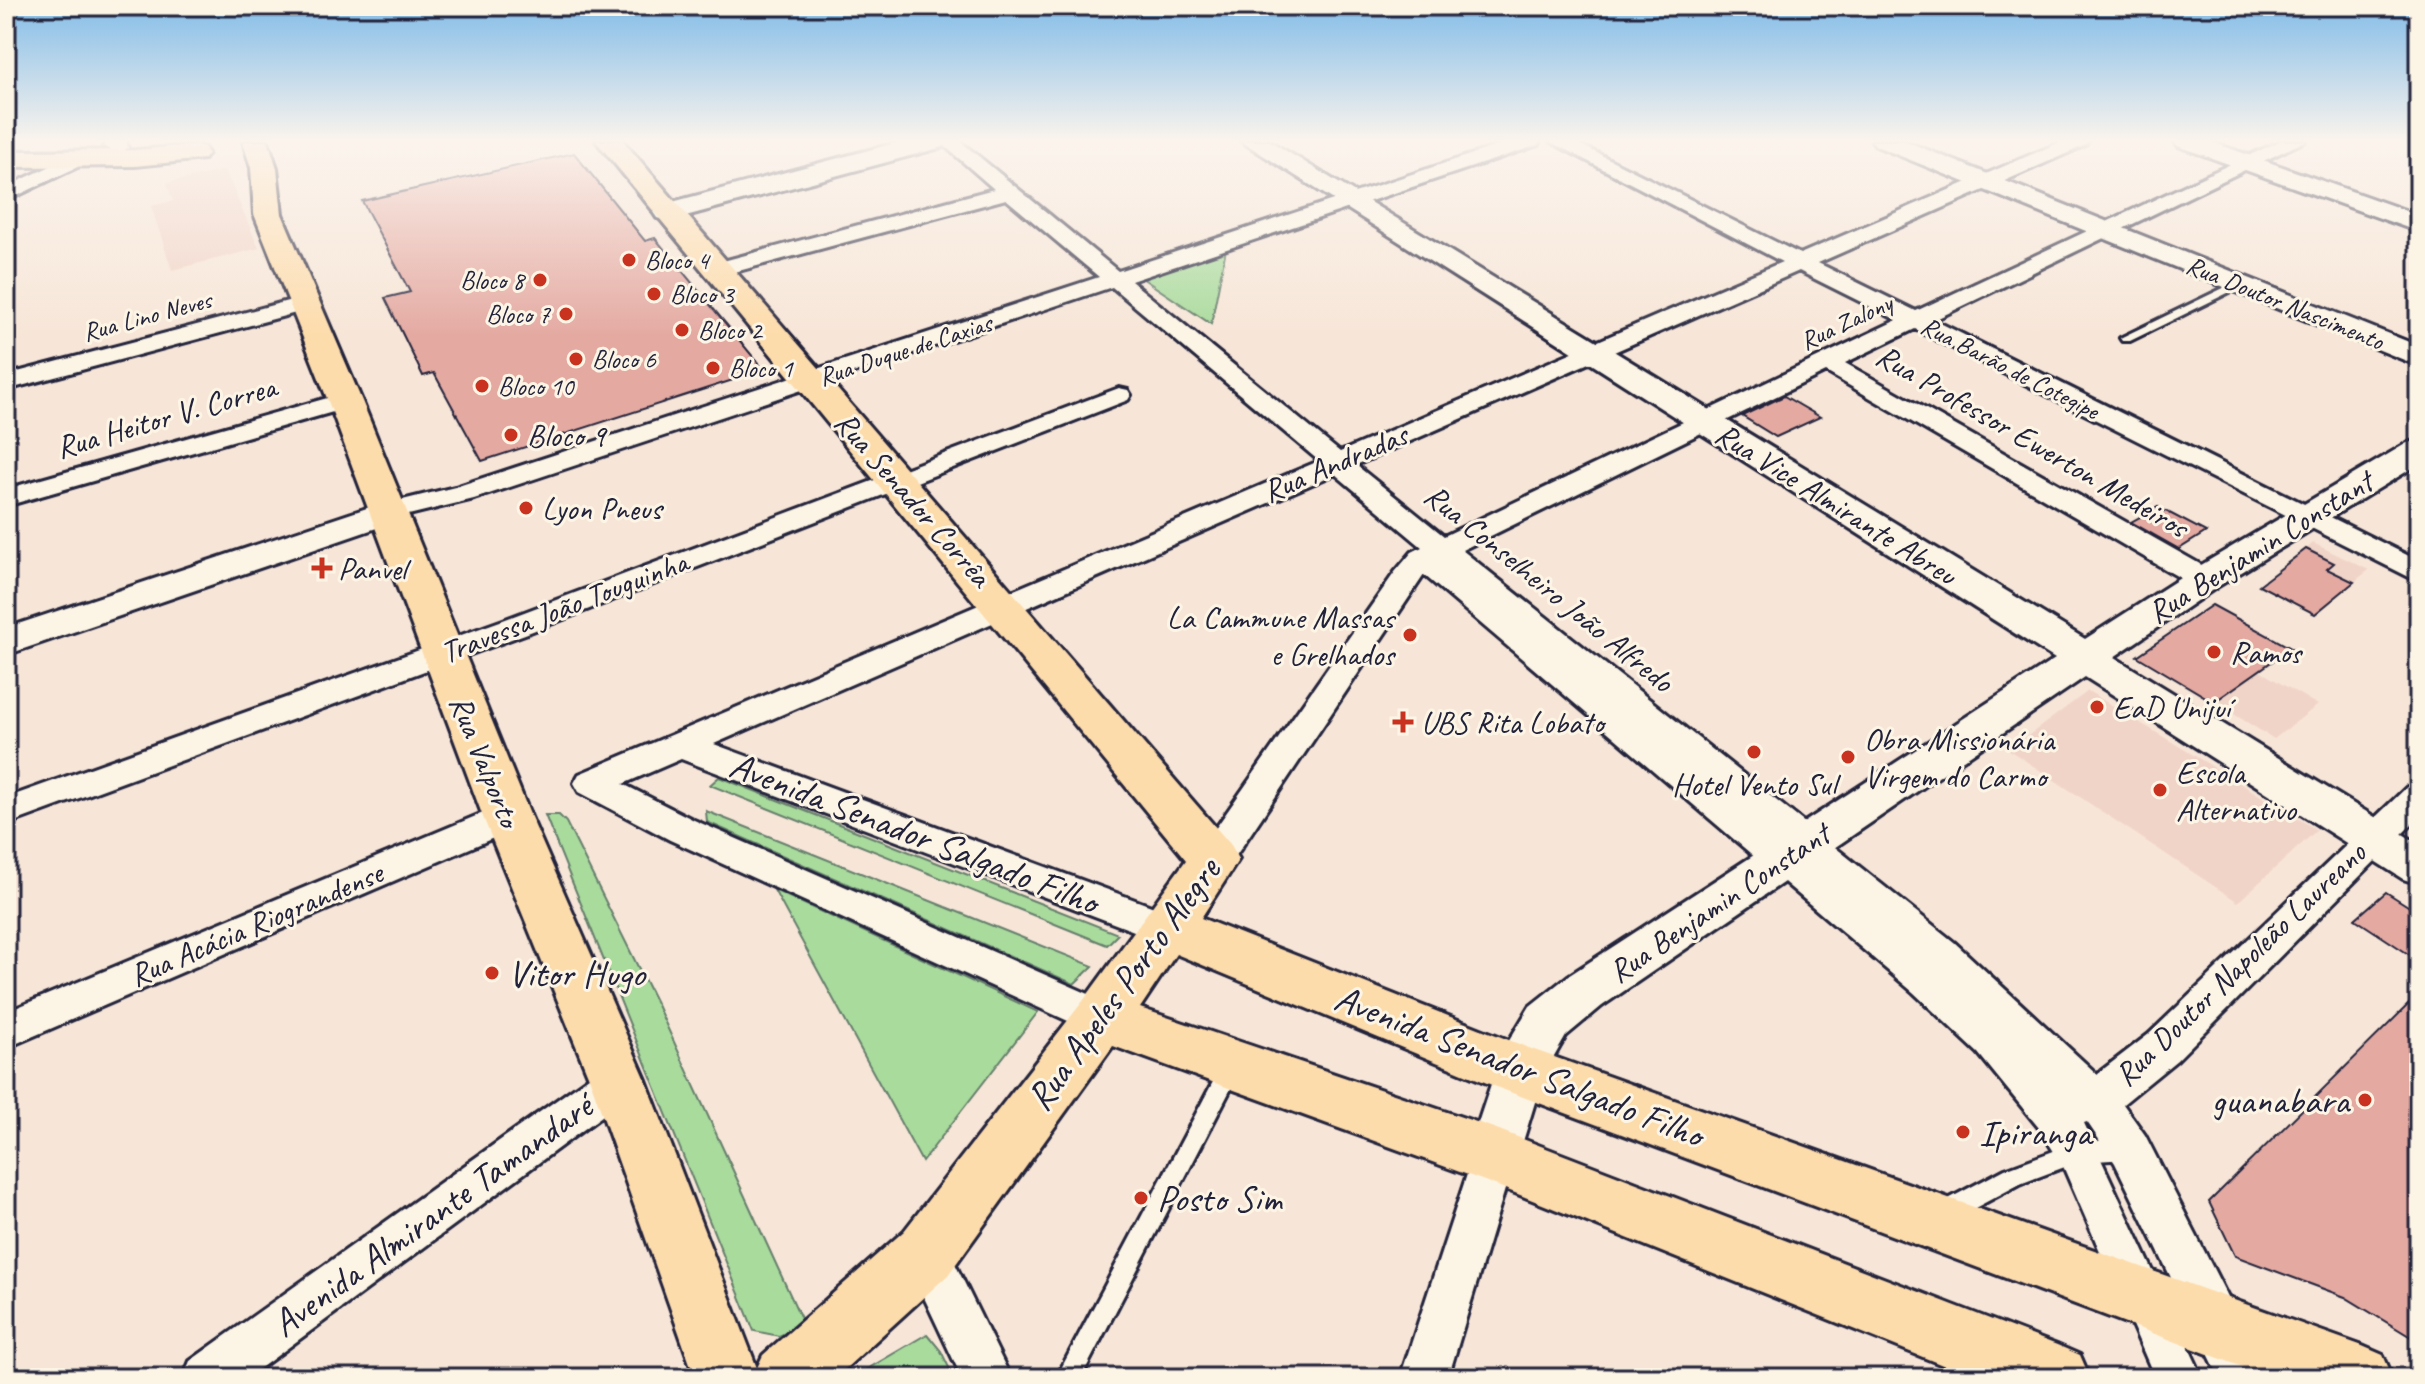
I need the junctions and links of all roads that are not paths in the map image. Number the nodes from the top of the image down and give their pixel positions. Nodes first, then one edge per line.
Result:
1 (267, 206) edge
2 (662, 206) edge
3 (691, 206) edge
4 (958, 206) edge
5 (1011, 206) edge
6 (1322, 206) edge
7 (1356, 206) edge
8 (1686, 206) edge
9 (1932, 206) edge
10 (2046, 206) edge
11 (2160, 206) edge
12 (2367, 206) edge
13 (667, 212) junction
14 (2419, 224) edge
15 (2108, 231) junction
16 (1797, 262) junction
17 (716, 270) junction
18 (1101, 279) junction
19 (2238, 284) junction
20 (303, 304) junction
21 (1915, 321) junction
22 (2126, 338) dead end
23 (1590, 353) junction
24 (2419, 357) edge
25 (1826, 362) junction
26 (805, 375) junction
27 (6, 383) edge
28 (1119, 395) dead end
29 (345, 401) junction
30 (1702, 421) junction
31 (2419, 450) edge
32 (1328, 466) junction
33 (896, 481) junction
34 (6, 498) edge
35 (388, 512) junction
36 (2304, 516) junction
37 (1432, 553) junction
38 (2419, 573) edge
39 (2204, 579) junction
40 (1006, 607) junction
41 (6, 642) edge
42 (442, 653) junction
43 (2084, 659) junction
44 (680, 745) junction
45 (2419, 796) edge
46 (6, 812) edge
47 (507, 817) junction
48 (2373, 838) junction
49 (1796, 852) junction
50 (1214, 859) junction
51 (2419, 866) edge
52 (1168, 928) junction
53 (1102, 1018) junction
54 (6, 1030) edge
55 (1232, 1066) junction
56 (1519, 1070) junction
57 (618, 1080) junction
58 (2096, 1100) junction
59 (2054, 1114) junction
60 (2130, 1149) junction
61 (2078, 1152) junction
62 (1494, 1156) junction
63 (1932, 1220) junction
64 (926, 1253) junction
65 (2146, 1302) junction
66 (2219, 1327) junction
67 (207, 1378) edge
68 (728, 1378) edge
69 (786, 1378) edge
70 (987, 1378) edge
71 (1068, 1378) edge
72 (1424, 1378) edge
73 (2057, 1378) edge
74 (2179, 1378) edge
75 (2245, 1378) edge
76 (2360, 1378) edge

1 - 20 main road, Rua Valporto
2 - 13 main road, Rua Senador Corrêa
3 - 13 main road
4 - 17 street
5 - 18 street, Rua Conselheiro João Alfredo
6 - 18 street, Rua Duque de Caxias
7 - 23 street, Rua Vice Almirante Abreu
8 - 16 street, Rua Barão de Cotegipe
9 - 16 street, Rua Andradas
10 - 15 street, Rua Doutor Nascimento
11 - 15 street, Rua Zalony
12 - 14 street
13 - 17 main road, Rua Senador Corrêa
15 - 19 street, Rua Doutor Nascimento
15 - 21 street, Rua Zalony
16 - 21 street, Rua Barão de Cotegipe
16 - 23 street, Rua Andradas
17 - 26 main road, Rua Senador Corrêa
18 - 26 street, Rua Duque de Caxias
18 - 32 street, Rua Conselheiro João Alfredo
19 - 22 lane
19 - 24 street, Rua Doutor Nascimento
20 - 27 street, Rua Lino Neves
20 - 29 main road, Rua Valporto
21 - 25 street, Rua Zalony
21 - 36 street, Rua Barão de Cotegipe
23 - 30 street, Rua Vice Almirante Abreu
23 - 32 street, Rua Andradas
25 - 30 street, Rua Zalony
25 - 39 street, Rua Professor Ewerton Medeiros
26 - 33 main road, Rua Senador Corrêa
26 - 35 street, Rua Duque de Caxias
28 - 33 street, Travessa João Touguinha
29 - 34 street, Rua Heitor V. Correa
29 - 35 main road, Rua Valporto
30 - 37 street, Rua Zalony
30 - 43 street, Rua Vice Almirante Abreu
31 - 36 street, Rua Benjamin Constant
32 - 37 street, Rua Conselheiro João Alfredo
32 - 40 street, Rua Andradas
33 - 40 main road, Rua Senador Corrêa
33 - 42 street, Travessa João Touguinha
35 - 41 street
35 - 42 main road, Rua Valporto
36 - 38 street, Rua Barão de Cotegipe
36 - 39 street, Rua Benjamin Constant
37 - 49 street, Rua Conselheiro João Alfredo
37 - 50 street, Rua Apeles Porto Alegre
39 - 43 street, Rua Benjamin Constant
40 - 44 street, Rua Andradas
40 - 50 main road, Rua Senador Corrêa
42 - 46 street, Travessa João Touguinha
42 - 47 main road, Rua Valporto
43 - 48 street, Rua Vice Almirante Abreu
43 - 49 street, Rua Benjamin Constant
44 - 52 street, Avenida Senador Salgado Filho
44 - 53 street, Rua Andradas
45 - 48 street, Rua Doutor Napoleão Laureano
47 - 54 street, Rua Acácia Riograndense
47 - 57 main road, Rua Valporto
48 - 51 street, Rua Vice Almirante Abreu
48 - 58 street, Rua Doutor Napoleão Laureano
49 - 56 street, Rua Benjamin Constant
49 - 58 street, Rua Conselheiro João Alfredo
49 - 59 street, Rua Conselheiro João Alfredo
50 - 52 main road, Rua Apeles Porto Alegre
52 - 53 main road, Rua Apeles Porto Alegre
52 - 56 main road, Avenida Senador Salgado Filho
53 - 55 main road
53 - 64 main road, Rua Apeles Porto Alegre
55 - 62 main road
55 - 71 lane
56 - 62 street, Rua Benjamin Constant
56 - 63 main road, Avenida Senador Salgado Filho
57 - 67 street, Avenida Almirante Tamandaré
57 - 68 main road, Rua Valporto
58 - 59 street, Rua Doutor Napoleão Laureano
58 - 60 street, Rua Doutor Napoleão Laureano
59 - 61 street
60 - 61 lane
60 - 66 street, Rua Doutor Napoleão Laureano
61 - 63 lane
61 - 65 street
62 - 72 street
62 - 73 main road
63 - 65 main road, Avenida Senador Salgado Filho
64 - 69 main road, Rua Apeles Porto Alegre
64 - 70 street
65 - 66 main road, Avenida Senador Salgado Filho
65 - 74 street
66 - 75 street, Rua Doutor Napoleão Laureano
66 - 76 main road, Avenida Senador Salgado Filho

